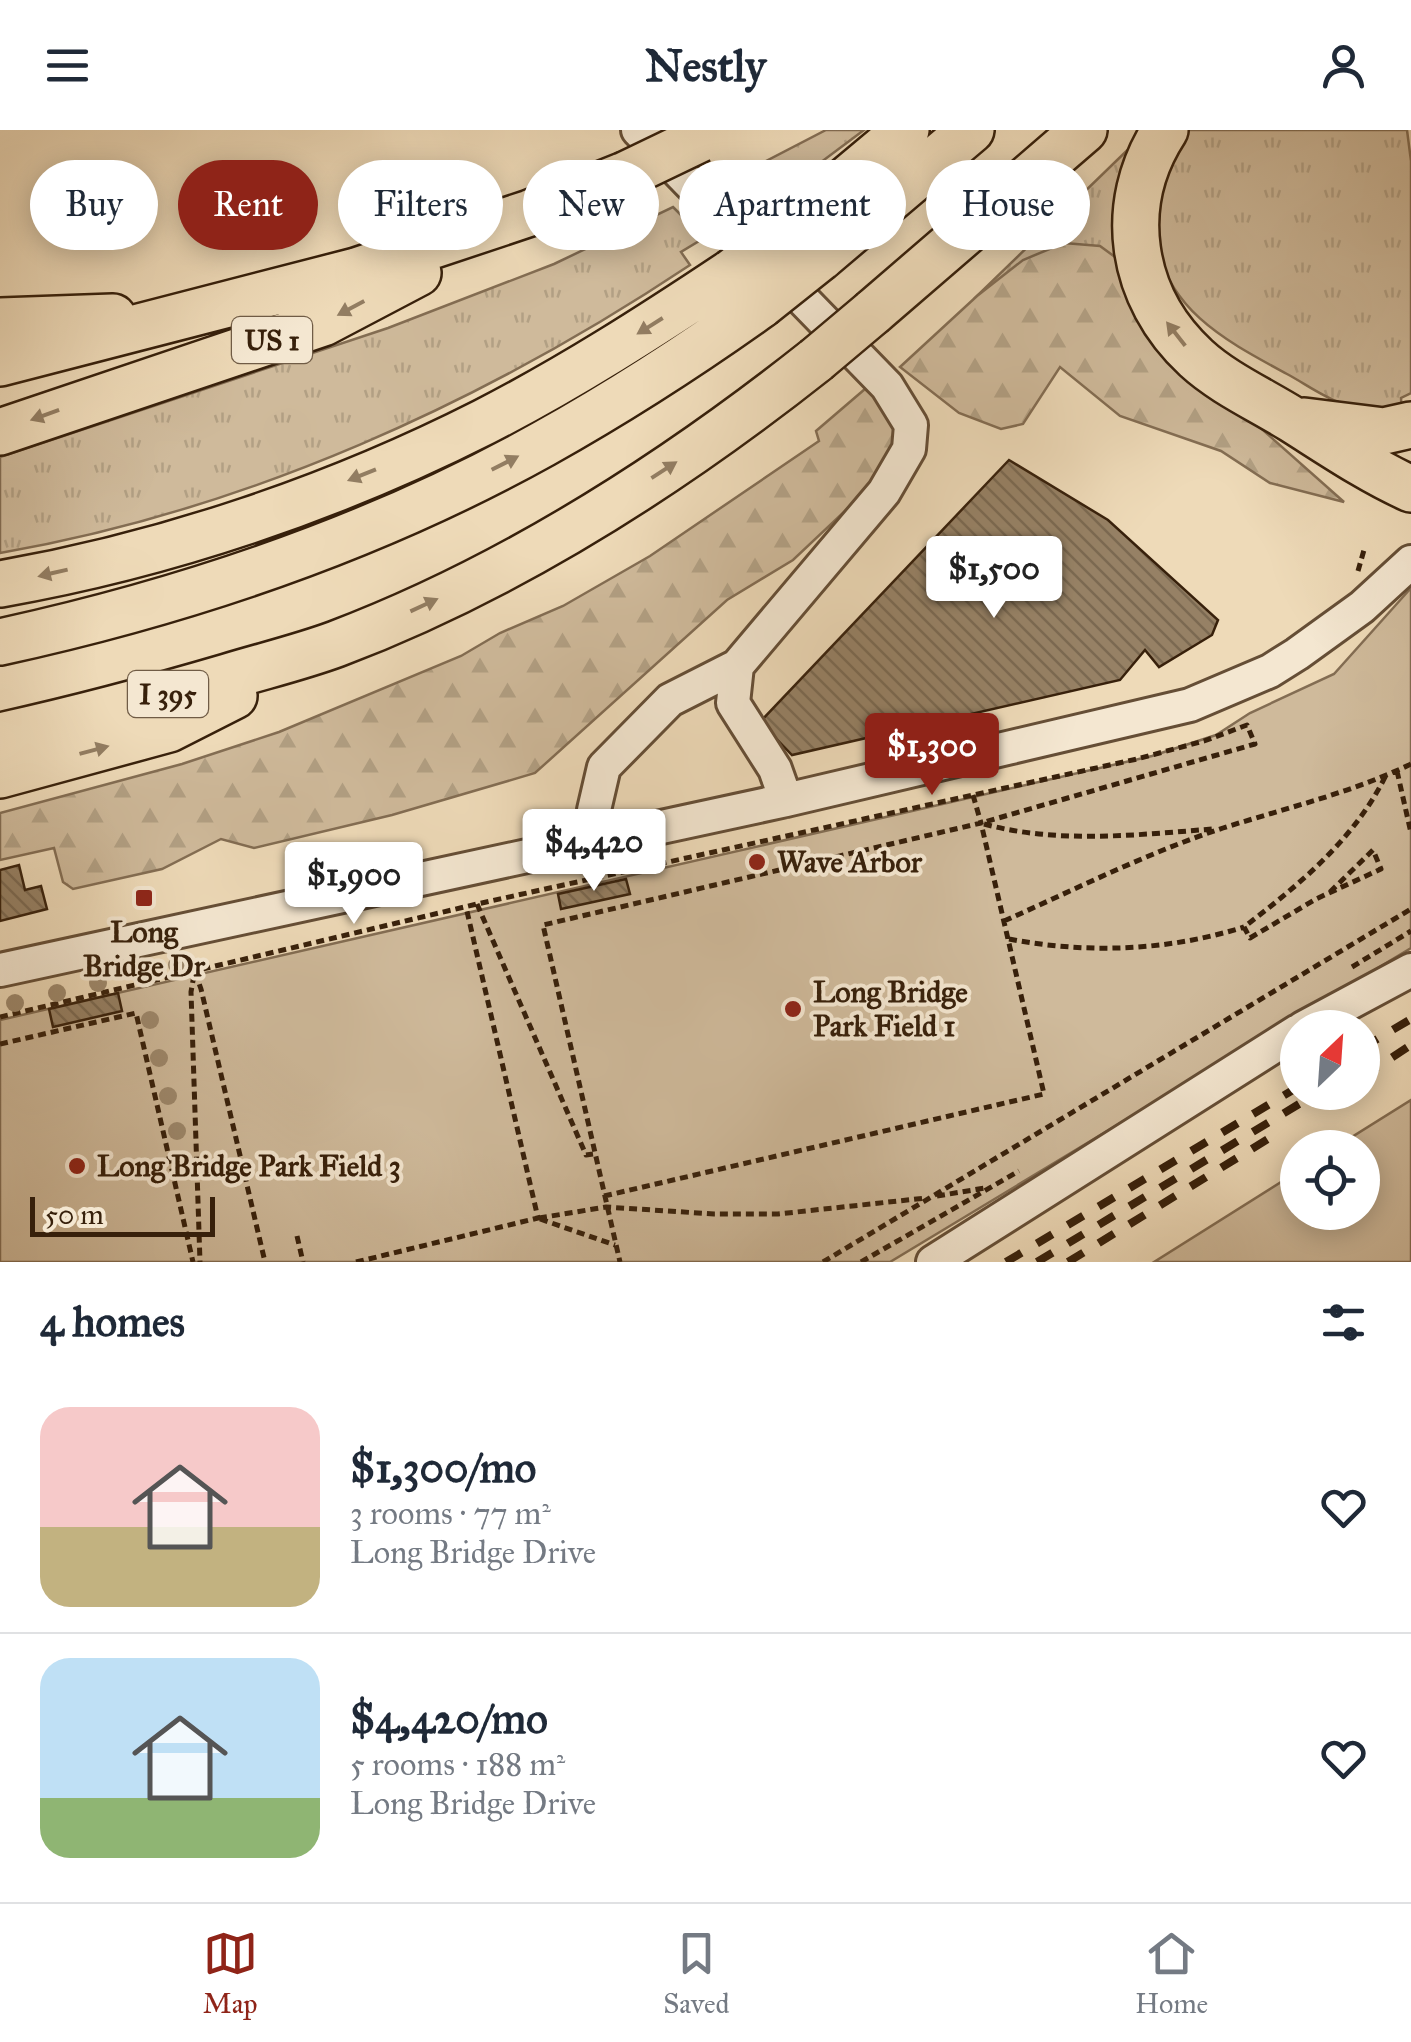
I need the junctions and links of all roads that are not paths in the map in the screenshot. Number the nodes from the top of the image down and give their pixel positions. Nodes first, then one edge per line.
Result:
1 (638, 130) edge
2 (906, 130) edge
3 (971, 130) edge
4 (1084, 130) edge
5 (1165, 130) edge
6 (708, 134) edge
7 (654, 160) edge
8 (879, 160) edge
9 (906, 174) edge
10 (523, 215) edge
11 (523, 217) edge
12 (787, 250) edge
13 (800, 250) edge
14 (180, 317) junction
15 (0, 321) edge
16 (0, 363) edge
17 (1293, 420) junction
18 (1411, 425) edge
19 (0, 432) edge
20 (1411, 490) edge
21 (418, 506) junction
22 (1411, 562) edge
23 (0, 584) edge
24 (0, 642) edge
25 (335, 644) junction
26 (0, 663) edge
27 (737, 666) junction
28 (0, 736) edge
29 (0, 775) edge
30 (786, 800) junction
31 (600, 838) junction
32 (0, 970) edge
33 (1411, 970) edge
34 (1336, 1010) edge
35 (1280, 1042) edge
36 (932, 1262) edge

1 - 27 street
2 - 8 highway
3 - 9 highway
25 -> 4 highway, I 395, bridge
17 -> 5 highway
6 - 7 highway, bridge
10 - 14 highway
11 -> 19 highway, US 1
12 -> 23 highway, bridge
21 -> 13 highway, bridge
14 - 15 highway
14 - 16 highway
17 - 18 highway
17 - 20 highway
21 - 24 highway
21 - 26 highway
22 - 30 street
25 - 28 highway, I 395
29 -> 25 highway
27 - 30 street
27 - 31 street
30 - 31 street
31 - 32 street
33 - 34 street
35 - 36 street

